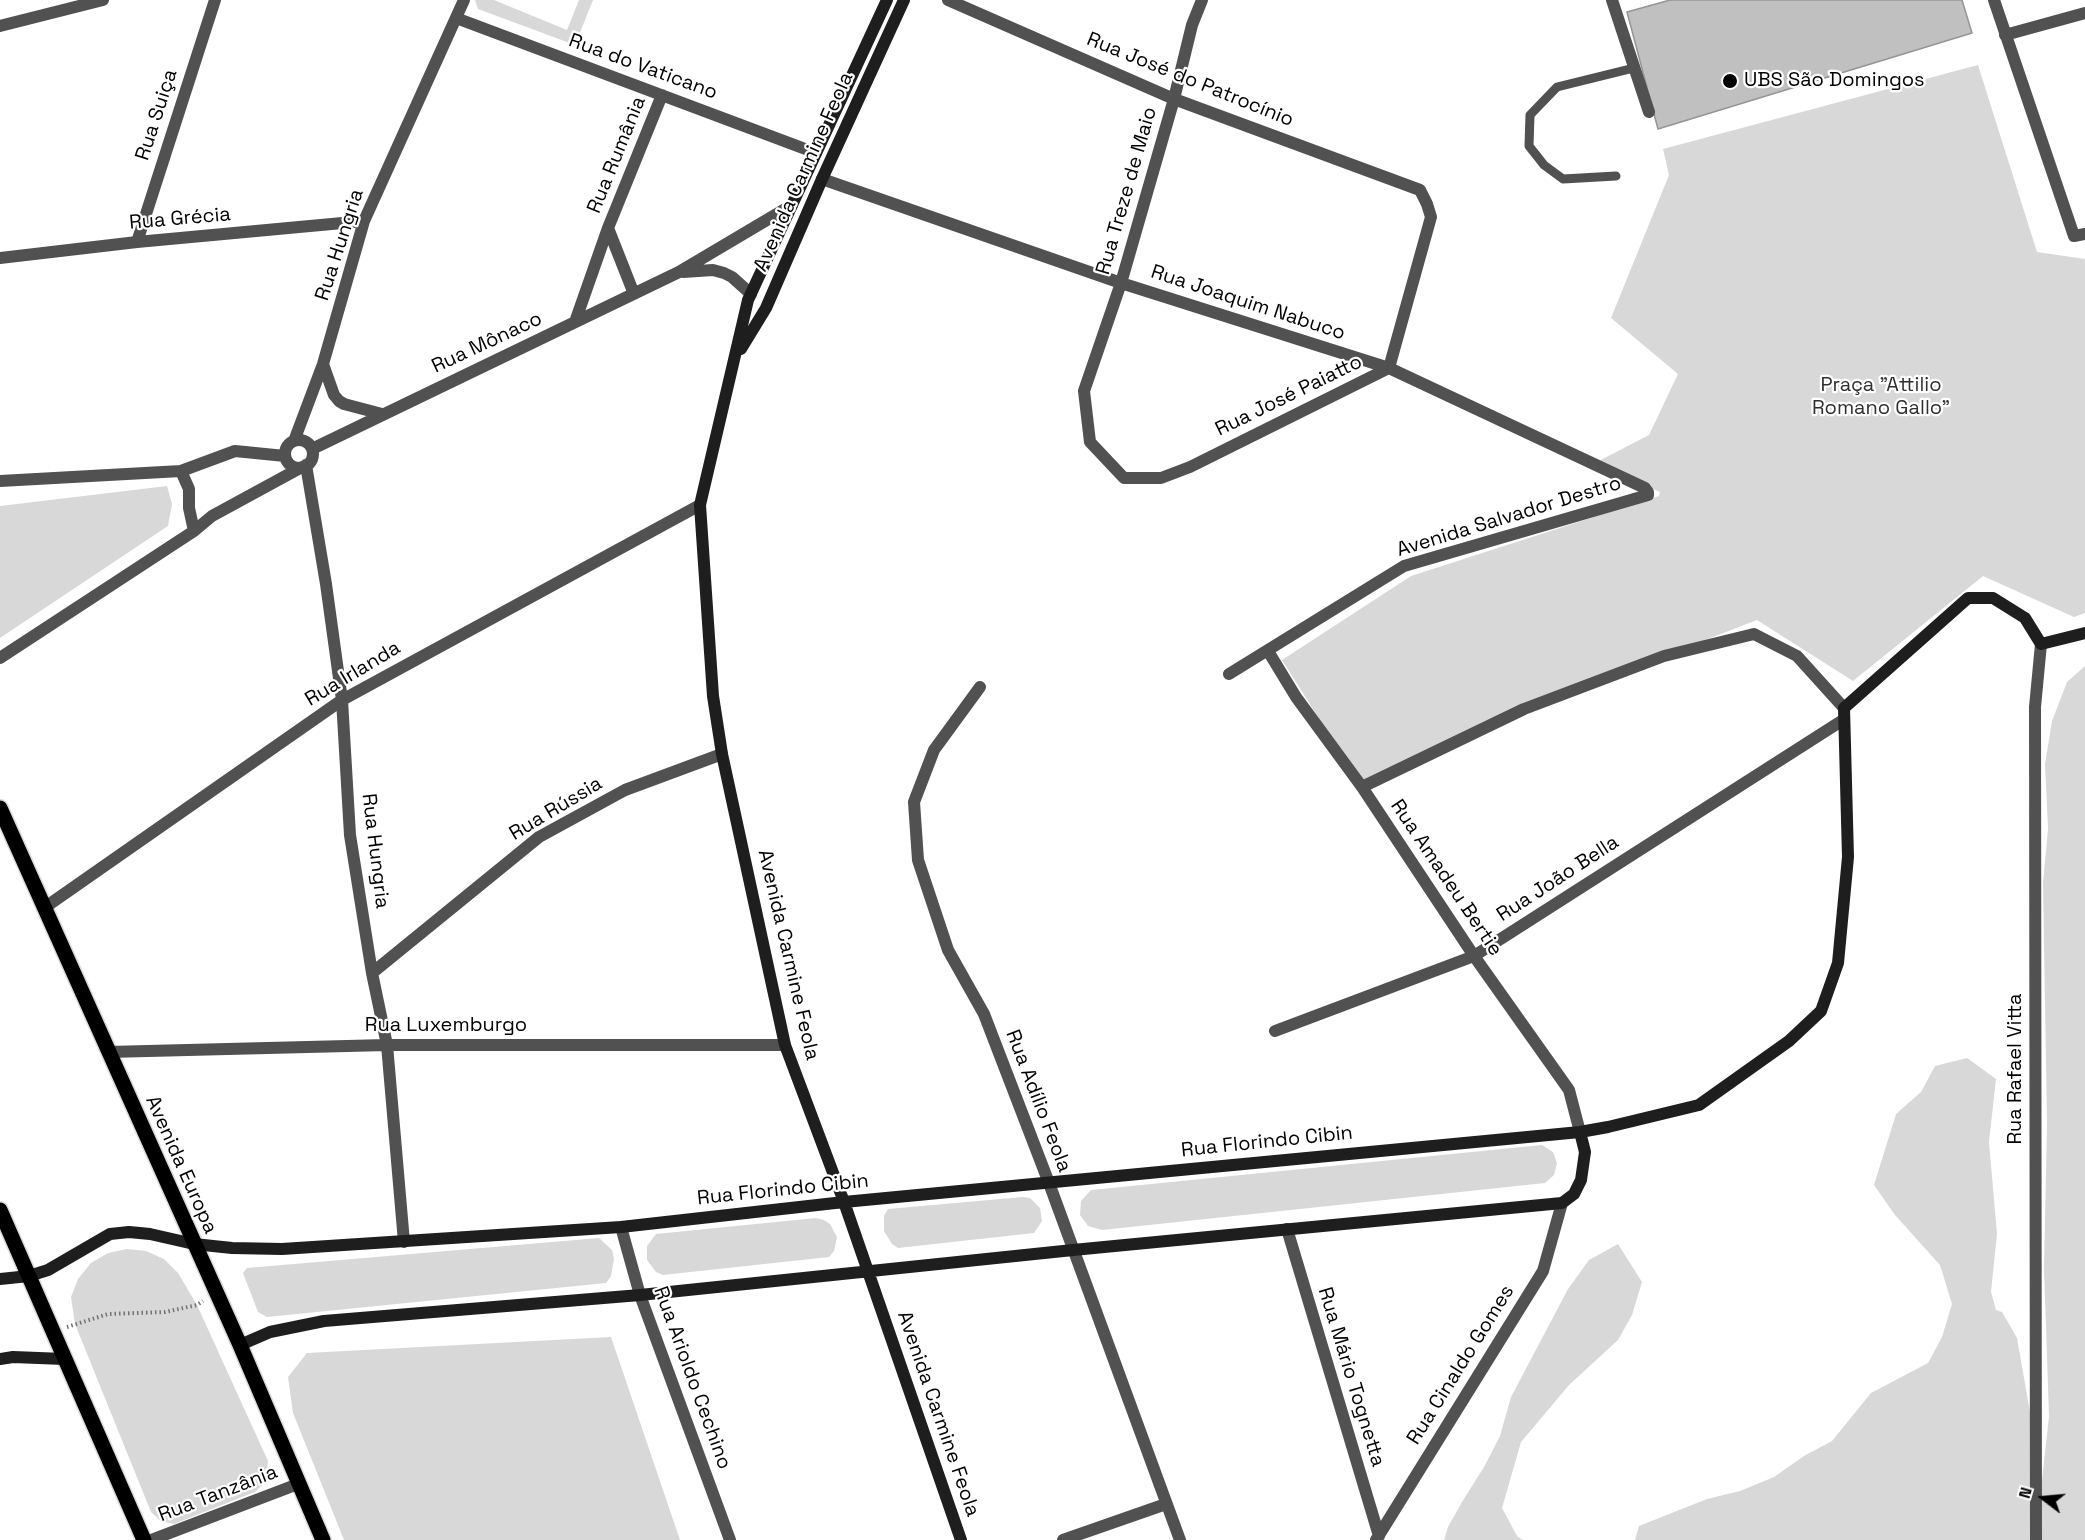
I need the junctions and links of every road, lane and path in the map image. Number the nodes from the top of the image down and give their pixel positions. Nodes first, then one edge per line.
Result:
1 (103, 0) edge
2 (215, 0) edge
3 (464, 0) edge
4 (886, 0) edge
5 (904, 0) edge
6 (948, 0) edge
7 (1202, 0) edge
8 (1612, 0) edge
9 (1994, 0) edge
10 (2085, 13) edge
11 (456, 18) junction
12 (0, 26) edge
13 (2005, 35) junction
14 (1634, 68) junction
15 (662, 95) junction
16 (1174, 99) junction
17 (1649, 112) dead end
18 (816, 153) junction
19 (1616, 176) dead end
20 (822, 179) junction
21 (1420, 190) joint
22 (792, 205) junction
23 (364, 221) junction
24 (608, 228) junction
25 (2079, 235) edge
26 (137, 242) junction
27 (0, 258) edge
28 (679, 272) junction
29 (1121, 283) junction
30 (634, 294) junction
31 (751, 294) junction
32 (575, 322) junction
33 (735, 358) junction
34 (323, 364) junction
35 (1389, 368) junction
36 (1084, 392) joint
37 (382, 414) junction
38 (294, 441) junction
39 (312, 449) junction
40 (285, 456) junction
41 (304, 466) junction
42 (181, 471) junction
43 (0, 481) edge
44 (1648, 495) joint
45 (700, 505) junction
46 (194, 531) junction
47 (2085, 633) edge
48 (2041, 644) junction
49 (1268, 651) junction
50 (0, 658) edge
51 (1229, 674) dead end
52 (980, 687) dead end
53 (342, 700) junction
54 (1844, 714) junction
55 (722, 754) junction
56 (1362, 787) junction
57 (0, 808) edge
58 (44, 908) junction
59 (1474, 956) junction
60 (372, 973) junction
61 (1275, 1031) dead end
62 (785, 1045) junction
63 (387, 1046) junction
64 (108, 1052) junction
65 (1580, 1131) junction
66 (1049, 1183) junction
67 (844, 1202) junction
68 (1562, 1203) junction
69 (0, 1210) edge
70 (621, 1227) junction
71 (1287, 1229) junction
72 (404, 1242) junction
73 (194, 1244) junction
74 (1073, 1250) junction
75 (868, 1273) junction
76 (29, 1276) junction
77 (0, 1279) edge
78 (216, 1292) junction
79 (640, 1295) junction
80 (53, 1333) junction
81 (240, 1345) junction
82 (0, 1359) edge
83 (64, 1359) junction
84 (298, 1484) junction
85 (1166, 1504) junction
86 (1377, 1538) edge
87 (144, 1540) edge
88 (151, 1540) edge
89 (323, 1540) edge
90 (730, 1540) edge
91 (962, 1540) edge
92 (1063, 1540) edge
93 (1180, 1540) edge
94 (2036, 1540) edge

1 - 12 street
2 - 26 street, Rua Suiça
3 - 11 street, Rua Hungria
4 - 18 main road, Avenida Carmine Feola
5 - 20 main road, Avenida Carmine Feola
6 - 16 street, Rua José do Patrocínio
7 - 16 street, Rua Treze de Maio
8 - 14 street
9 - 13 street
10 - 13 street
11 - 15 street, Rua do Vaticano
11 - 23 street, Rua Hungria
13 - 25 street
14 - 17 street
14 - 19 lane
15 - 18 street, Rua do Vaticano
15 - 24 street, Rua Rumânia
16 - 21 street, Rua José do Patrocínio
16 - 29 street, Rua Treze de Maio
18 - 22 main road, Avenida Carmine Feola
20 - 29 street, Rua Joaquim Nabuco
20 - 33 main road, Avenida Carmine Feola
21 - 35 street, Rua José Paiatto
22 - 28 street, Rua Mônaco
22 - 31 main road, Avenida Carmine Feola
23 - 26 street, Rua Grécia
23 - 34 street, Rua Hungria
24 - 30 street, Rua Rumânia
24 - 32 street, Rua Rumânia
26 - 27 street, Rua Grécia
28 - 30 street, Rua Mônaco
28 - 31 street, Rua Mônaco
29 - 35 street, Rua Joaquim Nabuco
29 - 36 street, Rua Treze de Maio
30 - 32 street, Rua Mônaco
31 - 33 main road, Avenida Carmine Feola
32 - 37 street, Rua Mônaco
33 - 45 main road, Avenida Carmine Feola
34 - 37 street
34 - 38 street, Rua Hungria
35 - 36 street, Rua José Paiatto
35 - 44 street, Rua Joaquim Nabuco
37 - 39 street, Rua Mônaco
38 - 39 street
38 - 40 street
39 - 41 street
40 - 41 street
40 - 42 street
41 - 46 street
41 - 53 street, Rua Hungria
42 - 43 street
42 - 46 street
44 - 49 street, Avenida Salvador Destro
45 - 53 street, Rua Irlanda
45 - 55 main road, Avenida Carmine Feola
46 - 50 street
47 - 48 main road
48 - 54 main road
48 - 94 street, Rua Rafael Vitta
49 - 51 street, Avenida Salvador Destro
49 - 56 street, Rua Amadeu Bertie
52 - 66 street, Rua Adílio Feola
53 - 58 street, Rua Irlanda
53 - 60 street, Rua Hungria
54 - 56 street
54 - 59 street, Rua João Bella
54 - 65 main road, Rua Florindo Cibin
55 - 60 street, Rua Rússia
55 - 62 main road, Avenida Carmine Feola
56 - 59 street, Rua Amadeu Bertie
57 - 58 main road, Avenida Europa
58 - 64 main road, Avenida Europa
59 - 61 street, Rua João Bella
59 - 65 street, Rua Amadeu Bertie
60 - 63 street, Rua Hungria
62 - 63 street, Rua Luxemburgo
62 - 67 main road, Avenida Carmine Feola
63 - 64 street, Rua Luxemburgo
63 - 72 street, Rua Hungria
64 - 73 main road, Avenida Europa
65 - 66 main road, Rua Florindo Cibin
65 - 68 main road
66 - 67 main road, Rua Florindo Cibin
66 - 74 street, Rua Adílio Feola
67 - 70 main road, Rua Florindo Cibin
67 - 75 main road, Avenida Carmine Feola
68 - 71 main road
68 - 86 street, Rua Cinaldo Gomes
69 - 76 main road
70 - 72 main road, Rua Florindo Cibin
70 - 79 street, Rua Arioldo Cechino
71 - 74 main road
71 - 86 street, Rua Mário Tognetta
72 - 73 main road, Rua Florindo Cibin
73 - 76 main road, Rua Florindo Cibin
73 - 78 main road, Avenida Europa
74 - 75 main road
74 - 85 street, Rua Adílio Feola
75 - 79 main road
75 - 91 main road, Avenida Carmine Feola
76 - 77 main road, Rua Florindo Cibin
76 - 80 main road
78 - 80 path
78 - 81 main road, Avenida Europa
79 - 81 main road
79 - 90 street, Rua Arioldo Cechino
80 - 83 main road
81 - 84 main road, Avenida Europa
82 - 83 main road
83 - 87 main road
84 - 88 street, Rua Tanzânia
84 - 89 main road, Avenida Europa
85 - 92 street
85 - 93 street, Rua Adílio Feola

